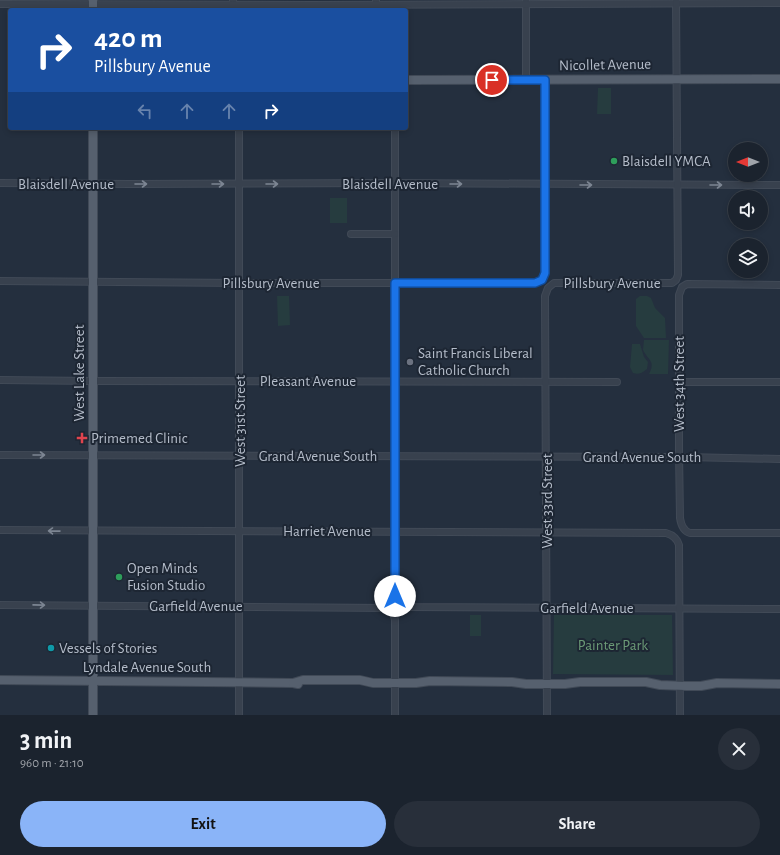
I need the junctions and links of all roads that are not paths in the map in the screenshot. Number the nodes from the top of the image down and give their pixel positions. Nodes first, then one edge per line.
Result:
1 (526, 2) edge
2 (676, 2) edge
3 (780, 3) edge
4 (0, 4) edge
5 (234, 4) edge
6 (93, 5) edge
7 (376, 5) edge
8 (676, 79) junction
9 (780, 79) edge
10 (408, 80) edge
11 (526, 80) junction
12 (545, 80) junction
13 (93, 130) edge
14 (239, 130) edge
15 (395, 130) edge
16 (0, 183) edge
17 (395, 183) junction
18 (93, 184) junction
19 (240, 184) junction
20 (545, 184) junction
21 (678, 185) junction
22 (780, 185) edge
23 (351, 234) dead end
24 (395, 234) junction
25 (0, 281) edge
26 (93, 282) junction
27 (240, 283) junction
28 (395, 283) junction
29 (780, 285) edge
30 (682, 287) joint
31 (548, 288) joint
32 (0, 380) edge
33 (93, 381) junction
34 (240, 381) junction
35 (546, 381) junction
36 (395, 382) junction
37 (617, 382) dead end
38 (679, 382) junction
39 (780, 382) edge
40 (0, 455) edge
41 (93, 456) junction
42 (240, 456) junction
43 (395, 456) junction
44 (546, 457) junction
45 (679, 457) junction
46 (780, 459) edge
47 (0, 530) edge
48 (93, 531) junction
49 (240, 531) junction
50 (395, 532) junction
51 (547, 532) junction
52 (780, 533) edge
53 (0, 605) edge
54 (93, 606) junction
55 (240, 606) junction
56 (547, 608) junction
57 (680, 608) junction
58 (780, 609) edge
59 (0, 680) edge
60 (93, 681) junction
61 (239, 682) junction
62 (395, 683) junction
63 (547, 684) junction
64 (780, 684) edge
65 (680, 686) junction
66 (701, 686) junction
67 (780, 689) edge
68 (93, 715) edge
69 (239, 715) edge
70 (395, 715) edge
71 (547, 715) edge
72 (680, 715) edge

1 - 2 street
1 - 7 street
1 - 11 street
2 - 3 street
2 - 8 street
4 - 6 street
5 - 6 street
5 - 7 street
8 - 9 main road, Nicollet Avenue
8 - 12 main road, Nicollet Avenue
8 - 21 street
10 - 11 main road, Nicollet Avenue
11 - 12 main road, Nicollet Avenue
12 - 20 street
13 - 18 main road, West Lake Street
14 - 19 street, West 31st Street
15 - 17 street
16 - 18 street, Blaisdell Avenue
19 -> 17 street, Blaisdell Avenue
17 -> 20 street, Blaisdell Avenue
17 - 24 street
18 -> 19 street, Blaisdell Avenue
18 - 26 main road, West Lake Street
19 - 27 street, West 31st Street
20 -> 21 street, Blaisdell Avenue
20 - 28 street, Pillsbury Avenue
21 -> 22 street, Blaisdell Avenue
21 - 31 street, Pillsbury Avenue
23 - 24 street
24 - 28 street
25 - 26 street, Pillsbury Avenue
26 - 27 street, Pillsbury Avenue
26 - 33 main road, West Lake Street
27 - 28 street, Pillsbury Avenue
27 - 34 street, West 31st Street
28 - 36 street
29 - 30 street, Pillsbury Avenue
30 - 38 street, West 34th Street
31 - 35 street, West 33rd Street
32 - 33 street, Pleasant Avenue
33 - 34 street, Pleasant Avenue
33 - 41 main road, West Lake Street
34 - 36 street, Pleasant Avenue
34 - 42 street, West 31st Street
35 - 36 street, Pleasant Avenue
35 - 37 street, Pleasant Avenue
35 - 44 street, West 33rd Street
36 - 43 street
38 - 39 street
38 - 45 street, West 34th Street
40 -> 41 street, Grand Avenue South
41 - 42 street, Grand Avenue South
41 - 48 main road, West Lake Street
42 - 43 street, Grand Avenue South
42 - 49 street, West 31st Street
43 - 44 street, Grand Avenue South
43 - 50 street
44 - 45 street, Grand Avenue South
44 - 51 street, West 33rd Street
45 - 46 street, Grand Avenue South
45 - 52 street, West 34th Street
48 -> 47 street, Harriet Avenue
48 - 49 street, Harriet Avenue
48 - 54 main road, West Lake Street
49 - 50 street, Harriet Avenue
49 - 55 street, West 31st Street
50 - 51 street, Harriet Avenue
50 - 56 street, Garfield Avenue
51 - 56 street, West 33rd Street
51 - 57 street, Harriet Avenue
53 -> 54 street, Garfield Avenue
54 - 55 street, Garfield Avenue
54 - 60 main road, West Lake Street
55 - 61 street, West 31st Street
55 - 62 street, Garfield Avenue
56 - 57 street, Garfield Avenue
56 - 63 street, West 33rd Street
57 - 58 street, Garfield Avenue
57 - 65 street
59 - 60 main road, Lyndale Avenue South
60 - 61 main road, Lyndale Avenue South
60 - 68 main road, West Lake Street
61 - 62 main road, Lyndale Avenue South
61 - 69 street, West 31st Street
62 - 63 main road, Lyndale Avenue South
62 - 70 street
63 - 65 main road, Lyndale Avenue South
63 - 71 street, West 33rd Street
64 - 66 main road, Lyndale Avenue South
65 - 66 main road, Lyndale Avenue South
65 - 72 street
66 - 67 main road, Lyndale Avenue South

